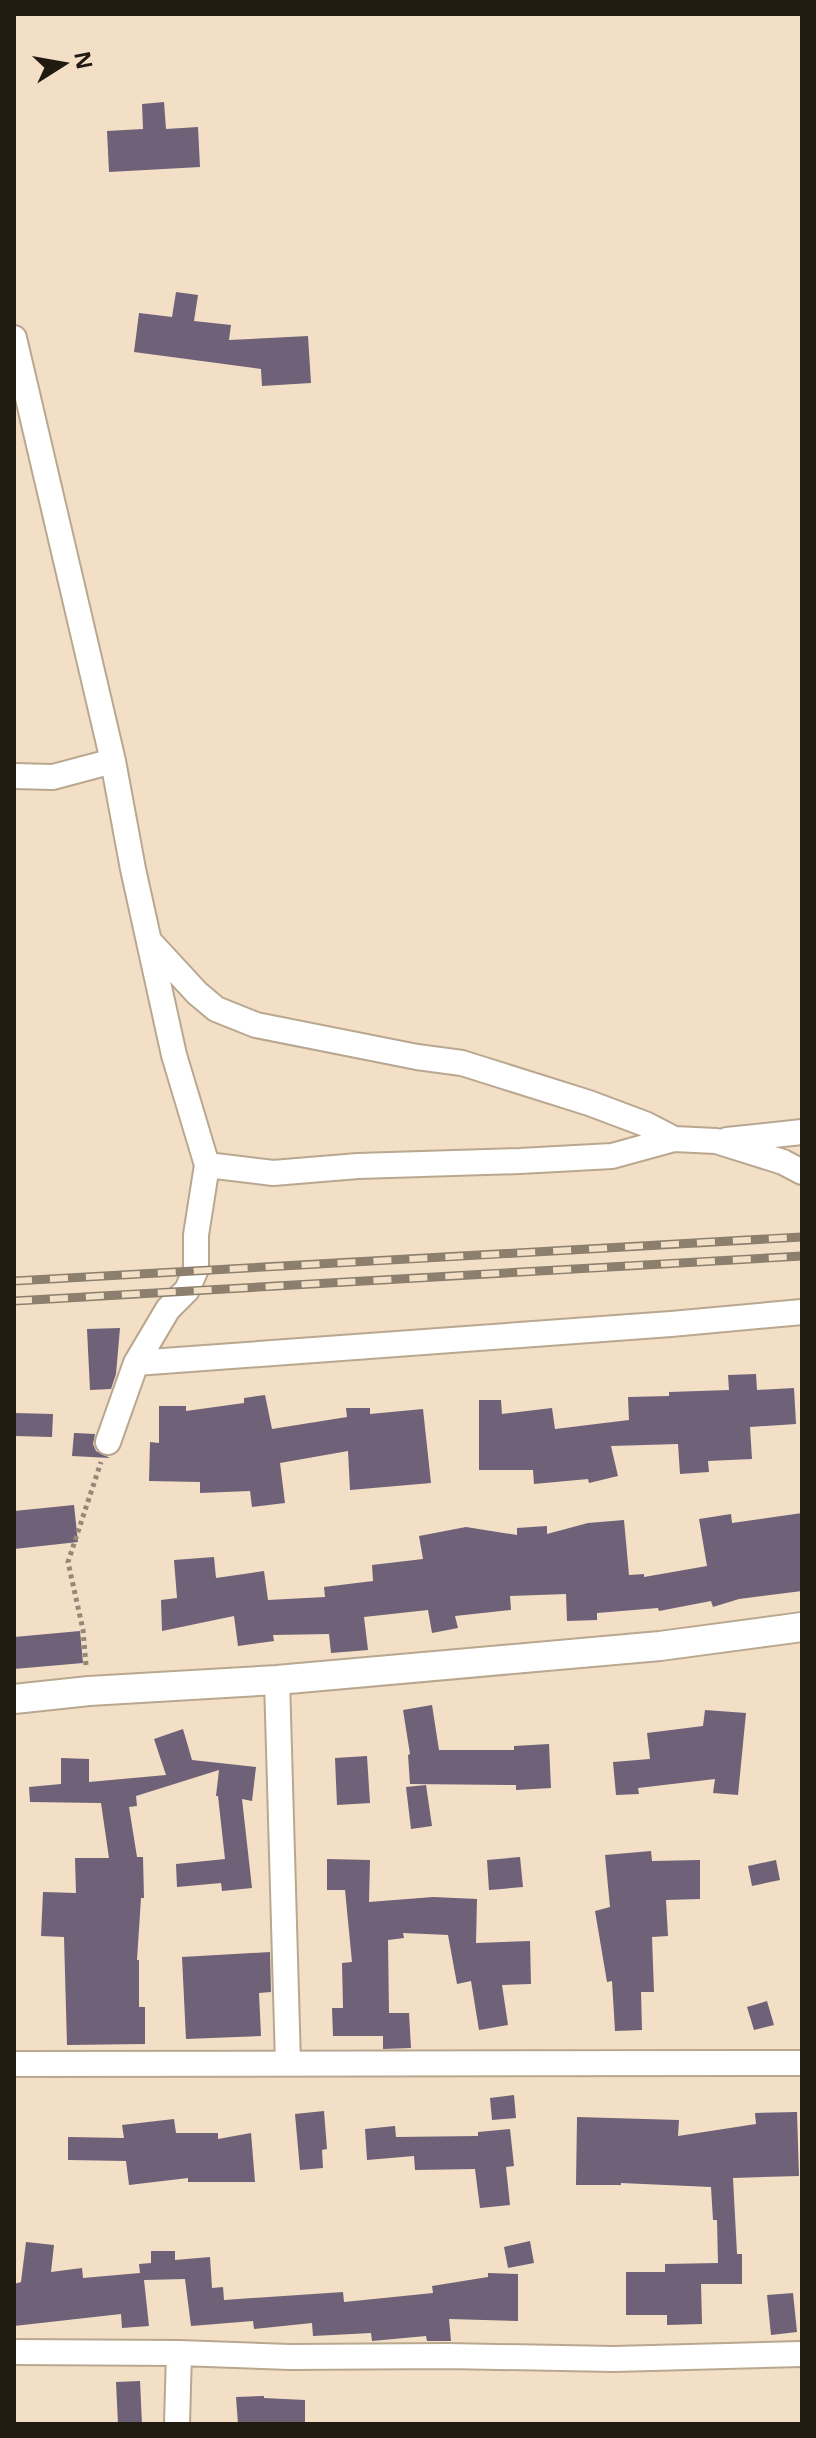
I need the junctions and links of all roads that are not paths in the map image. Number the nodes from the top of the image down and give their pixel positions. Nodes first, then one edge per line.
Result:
1 (14, 338) edge
2 (113, 761) junction
3 (14, 776) edge
4 (149, 941) junction
5 (802, 1132) edge
6 (674, 1139) junction
7 (716, 1141) junction
8 (207, 1165) junction
9 (802, 1172) edge
10 (802, 1312) edge
11 (136, 1363) junction
12 (108, 1442) road end
13 (802, 1627) edge
14 (277, 1680) junction
15 (14, 1699) edge
16 (288, 2063) junction
17 (802, 2063) edge
18 (14, 2064) edge
19 (14, 2352) edge
20 (179, 2353) junction
21 (802, 2354) edge
22 (177, 2424) edge

1 - 2 street
2 - 3 street
2 - 4 street
4 - 6 street
4 - 8 street
5 - 7 street
6 - 7 street
6 - 8 street
7 - 9 street
8 - 11 street
10 - 11 street
11 - 12 street
13 - 14 street
14 - 15 street
14 - 16 street
16 - 17 street
16 - 18 street
19 - 20 street
20 - 21 street
20 - 22 street

